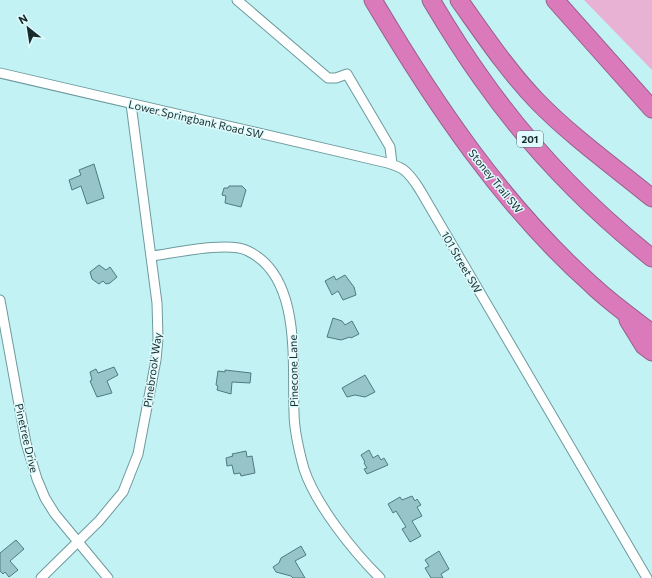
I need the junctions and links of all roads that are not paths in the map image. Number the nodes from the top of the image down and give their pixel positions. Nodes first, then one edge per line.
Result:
1 (237, 0) edge
2 (373, 0) edge
3 (431, 0) edge
4 (459, 0) edge
5 (560, 6) edge
6 (0, 73) edge
7 (652, 96) edge
8 (131, 104) junction
9 (652, 109) edge
10 (392, 164) junction
11 (652, 198) edge
12 (152, 256) junction
13 (652, 258) edge
14 (0, 300) edge
15 (621, 310) junction
16 (652, 334) edge
17 (652, 352) edge
18 (78, 543) junction
19 (41, 578) edge
20 (108, 578) edge
21 (380, 578) edge
22 (647, 578) edge

1 - 10 street
2 - 15 highway, Stoney Trail SW
3 - 13 highway, 201
4 - 11 highway
5 - 7 highway
5 - 9 highway
6 - 8 street, Lower Springbank Road SW
8 - 10 street, Lower Springbank Road SW
8 - 12 street, Pinebrook Way
10 - 22 street, 101 Street SW
12 - 18 street, Pinebrook Way
12 - 21 street, Pinecone Lane
14 - 18 street, Pinetree Drive
15 - 16 highway, Stoney Trail SW
15 - 17 highway
18 - 19 street, Pinebrook Way
18 - 20 street, Pinetree Drive

